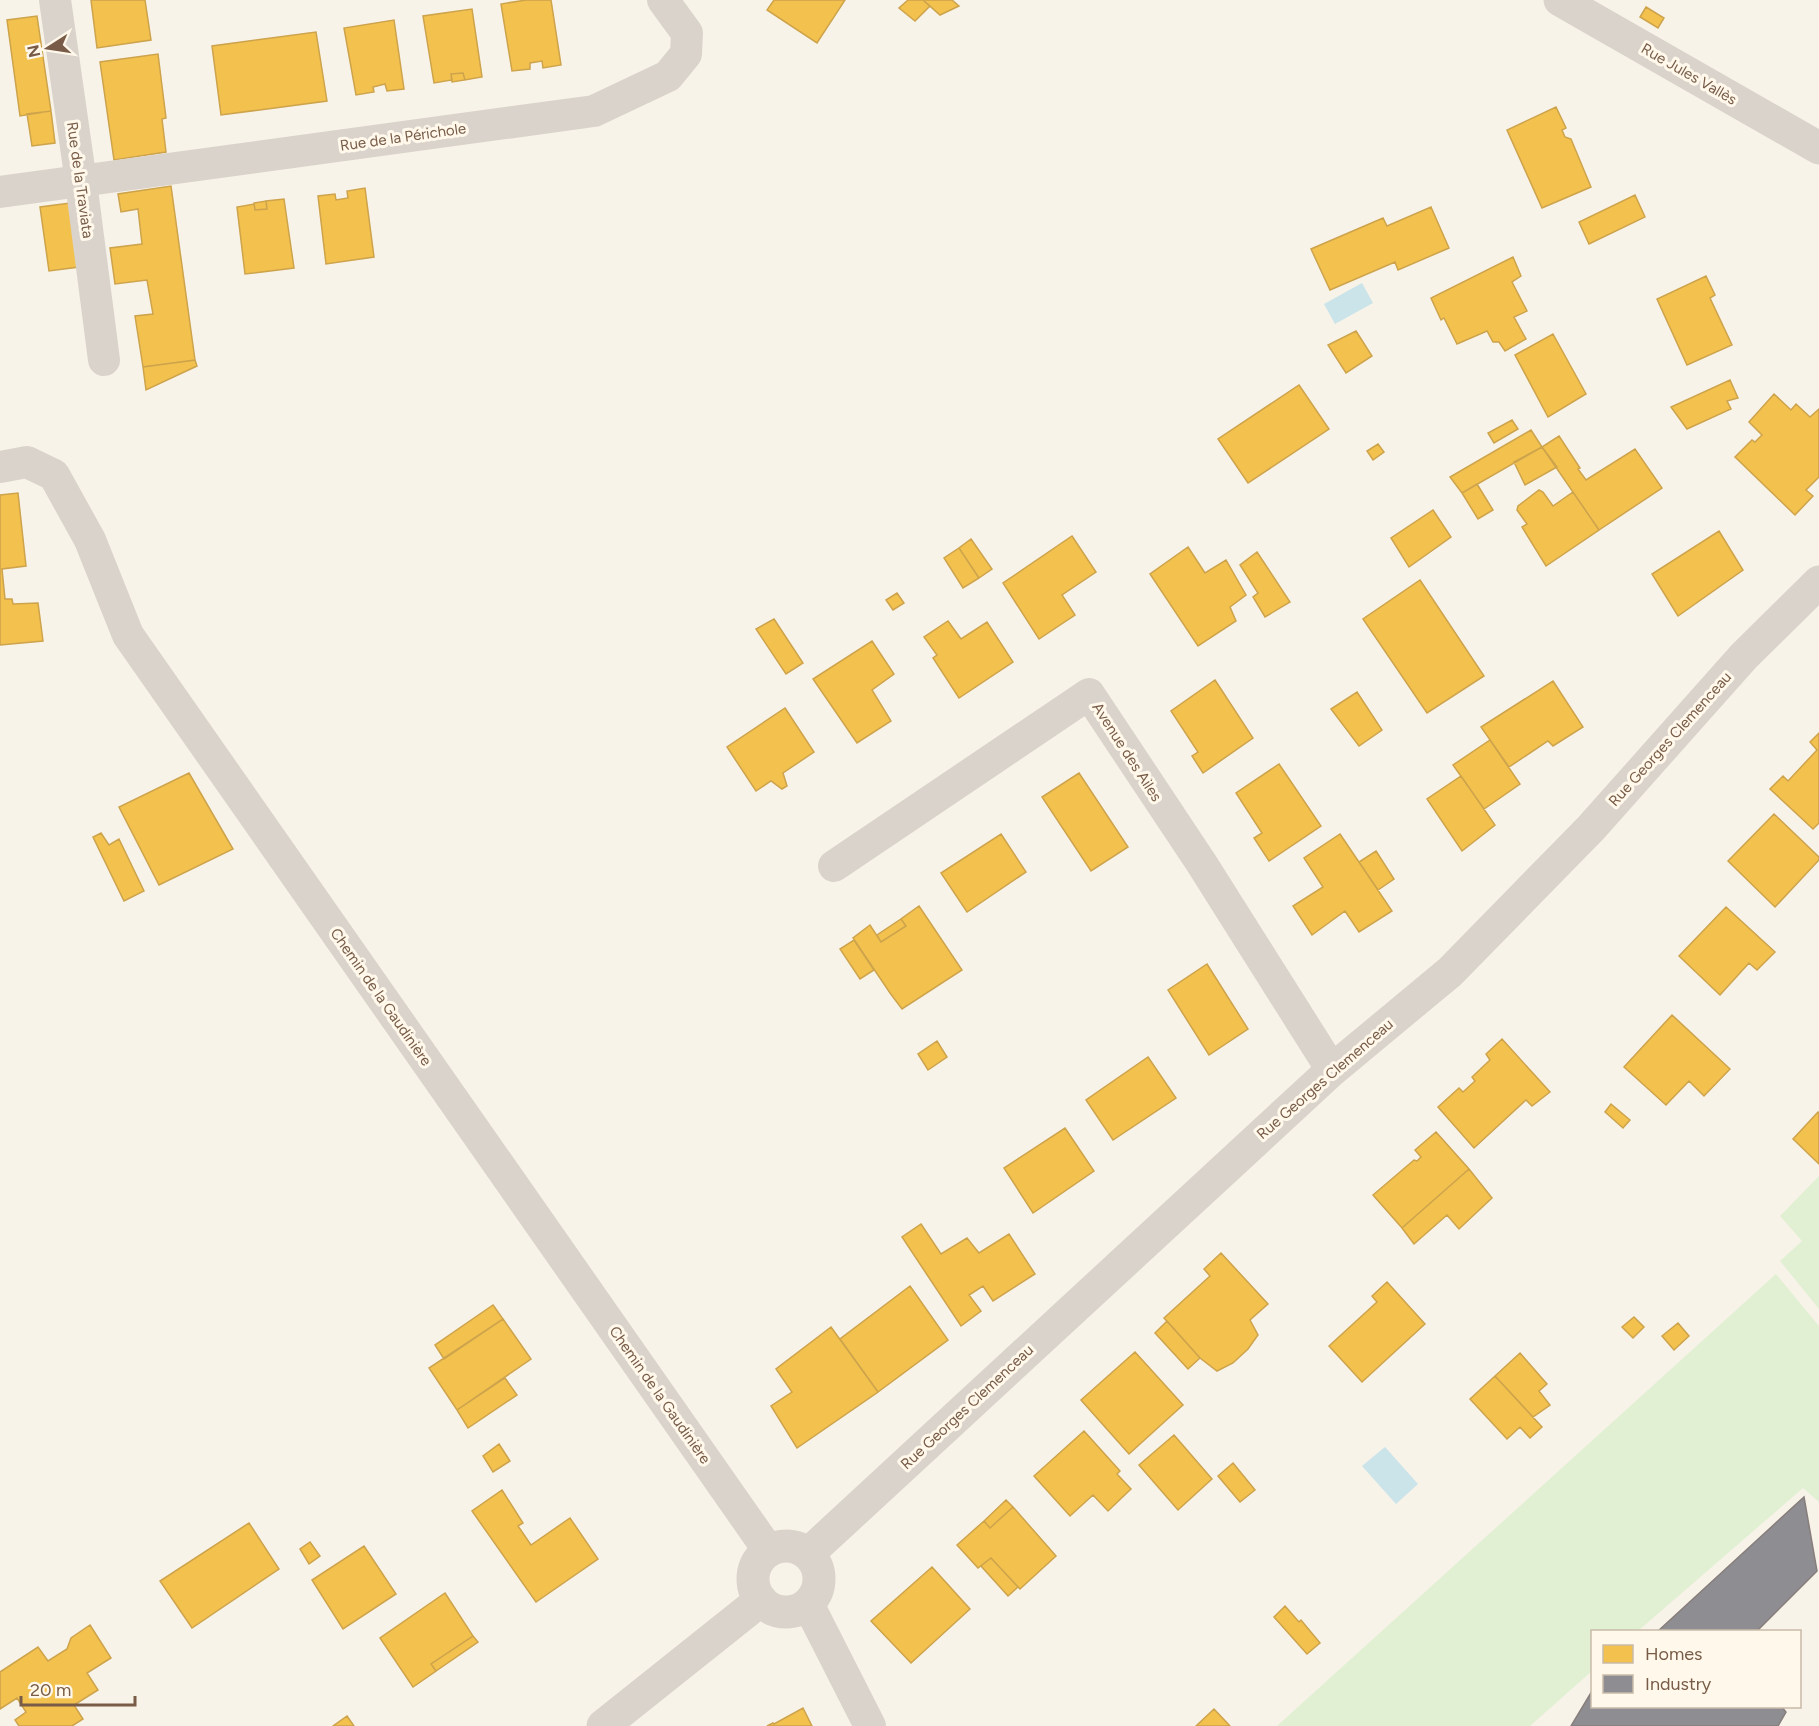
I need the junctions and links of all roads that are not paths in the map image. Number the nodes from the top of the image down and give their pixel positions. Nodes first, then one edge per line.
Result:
1 (55, 0) edge
2 (663, 0) edge
3 (1560, 0) edge
4 (1819, 148) edge
5 (81, 182) junction
6 (0, 192) edge
7 (104, 360) dead end
8 (0, 467) edge
9 (1819, 582) edge
10 (834, 866) dead end
11 (1332, 1070) junction
12 (769, 1551) junction
13 (808, 1554) junction
14 (761, 1600) junction
15 (808, 1604) junction
16 (603, 1726) edge
17 (870, 1726) edge

1 - 5 street, Rue de la Traviata
2 - 5 street, Rue de la Périchole
3 - 4 street, Rue Jules Vallès
5 - 6 street, Rue de la Périchole
5 - 7 street, Rue de la Traviata
8 - 12 street, Chemin de la Gaudinière
9 - 11 street, Rue Georges Clemenceau
10 - 11 street, Avenue des Ailes
11 - 13 street, Rue Georges Clemenceau
12 - 13 street
12 - 14 street
13 - 15 street
14 - 15 street
14 - 16 street
15 - 17 street

